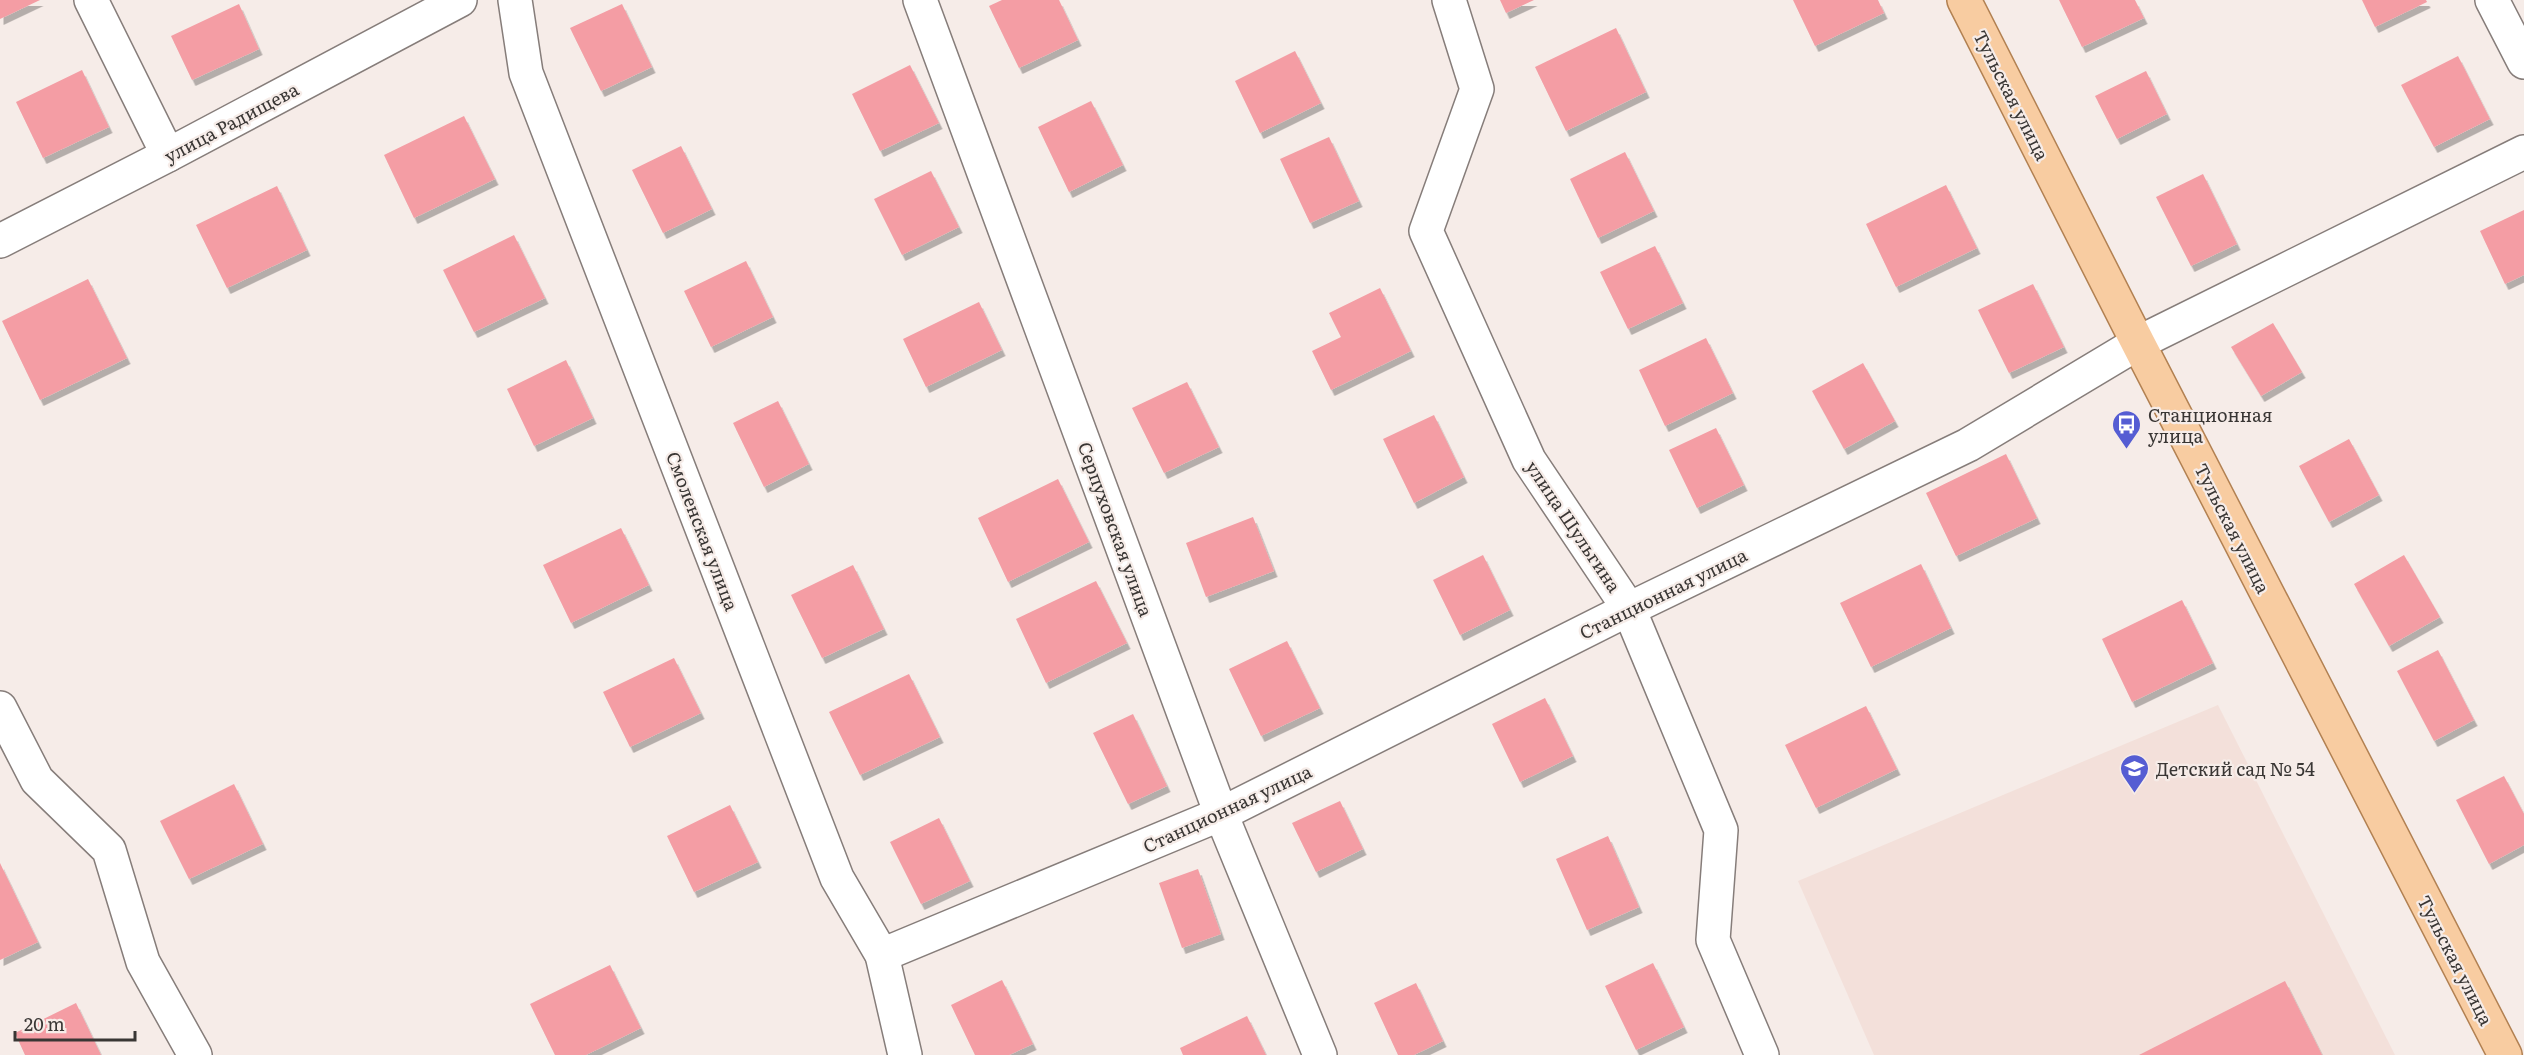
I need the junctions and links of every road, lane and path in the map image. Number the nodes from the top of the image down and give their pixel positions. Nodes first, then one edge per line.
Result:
1 (91, 0) edge
2 (460, 0) edge
3 (515, 0) edge
4 (920, 0) edge
5 (1449, 0) edge
6 (1964, 0) edge
7 (2492, 0) edge
8 (2524, 62) edge
9 (2524, 152) edge
10 (168, 155) junction
11 (0, 241) edge
12 (2138, 344) junction
13 (1629, 609) junction
14 (0, 708) edge
15 (1221, 814) junction
16 (882, 954) junction
17 (195, 1055) edge
18 (905, 1055) edge
19 (1320, 1055) edge
20 (1762, 1055) edge
21 (2505, 1055) edge

1 - 10 street
2 - 10 street, улица Радищева
3 - 16 street, Смоленская улица
4 - 15 street, Серпуховская улица
5 - 13 street, улица Шульгина
6 - 12 main road, Тульская улица
7 - 8 street
9 - 12 street, Станционная улица
10 - 11 street, улица Радищева
12 - 13 street, Станционная улица
12 - 21 main road, Тульская улица
13 - 15 street, Станционная улица
13 - 20 street, улица Шульгина
14 - 17 street
15 - 16 street, Станционная улица
15 - 19 street, Серпуховская улица
16 - 18 street, Смоленская улица

